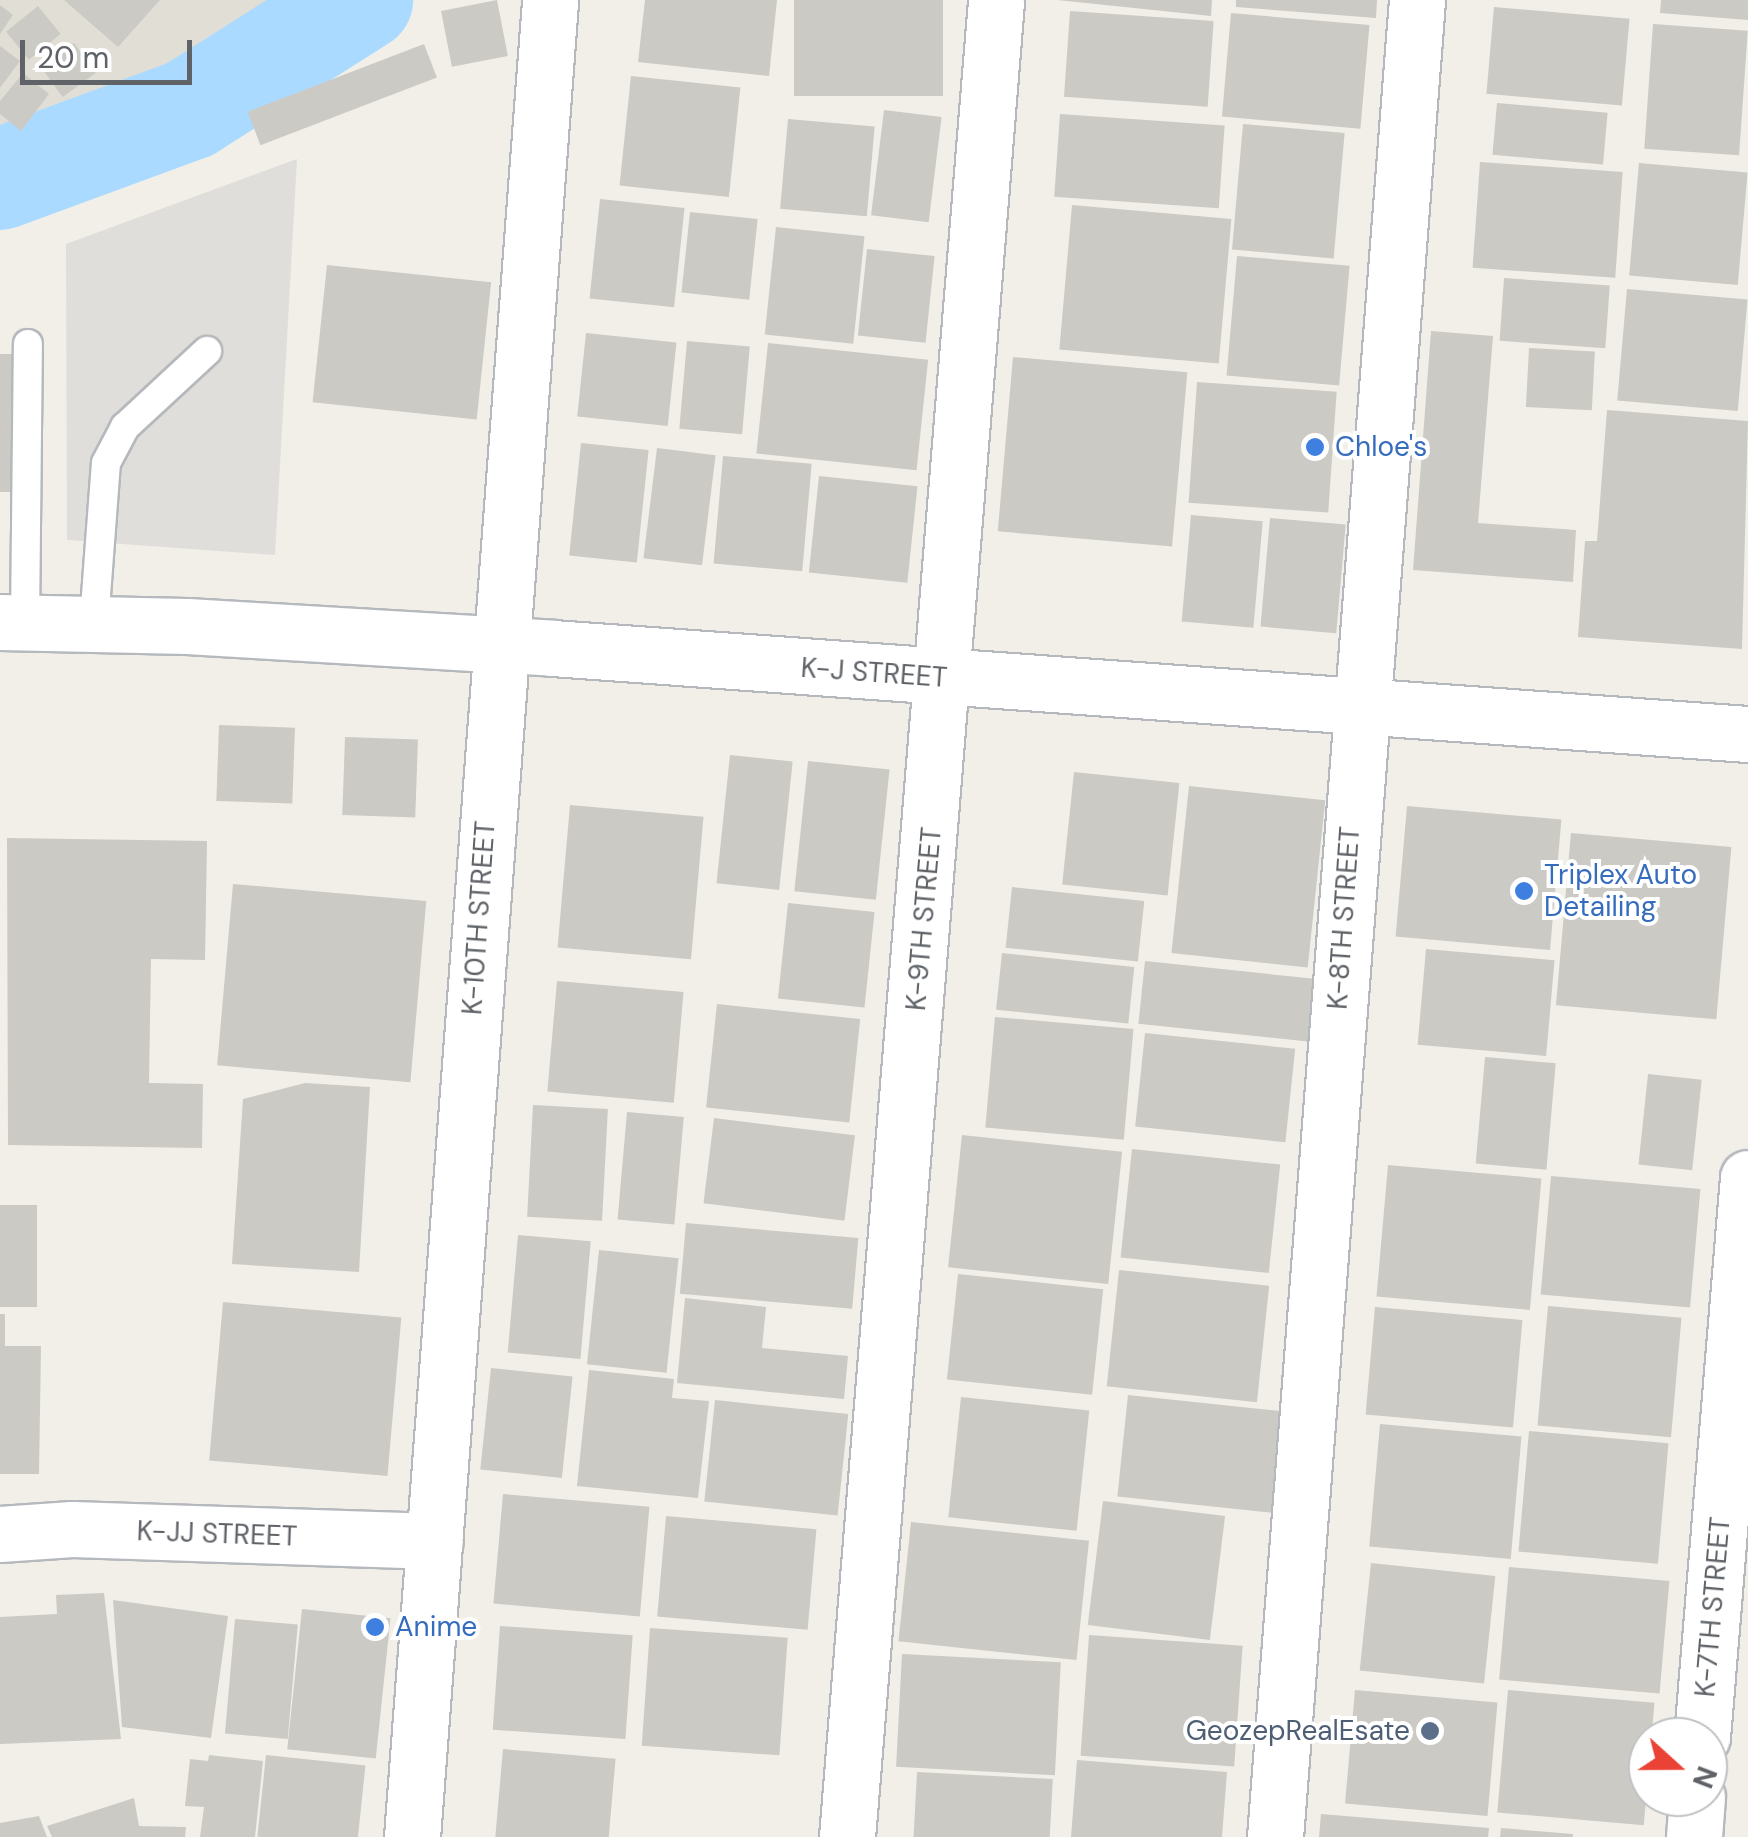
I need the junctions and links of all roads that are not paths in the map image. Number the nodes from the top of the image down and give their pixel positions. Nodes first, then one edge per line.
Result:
1 (550, 0) edge
2 (996, 0) edge
3 (1417, 0) edge
4 (28, 344) dead end
5 (208, 351) dead end
6 (13, 622) edge
7 (94, 622) junction
8 (498, 646) junction
9 (944, 679) junction
10 (1360, 704) junction
11 (1748, 734) edge
12 (1748, 1178) edge
13 (0, 1534) edge
14 (435, 1541) junction
15 (1704, 1717) edge
16 (412, 1837) edge
17 (847, 1837) edge
18 (1275, 1837) edge

1 - 8 street, K-10TH STREET
2 - 9 street, K-9TH STREET
3 - 10 street, K-8TH STREET
4 - 6 lane
5 - 7 lane
6 - 7 street, K-J STREET
7 - 8 street, K-J STREET
8 - 9 street, K-J STREET
8 - 14 street, K-10TH STREET
9 - 10 street, K-J STREET
9 - 17 street, K-9TH STREET
10 - 11 street, K-J STREET
10 - 18 street, K-8TH STREET
12 - 15 street, K-7TH STREET
13 - 14 street, K-JJ STREET
14 - 16 street, K-10TH STREET

